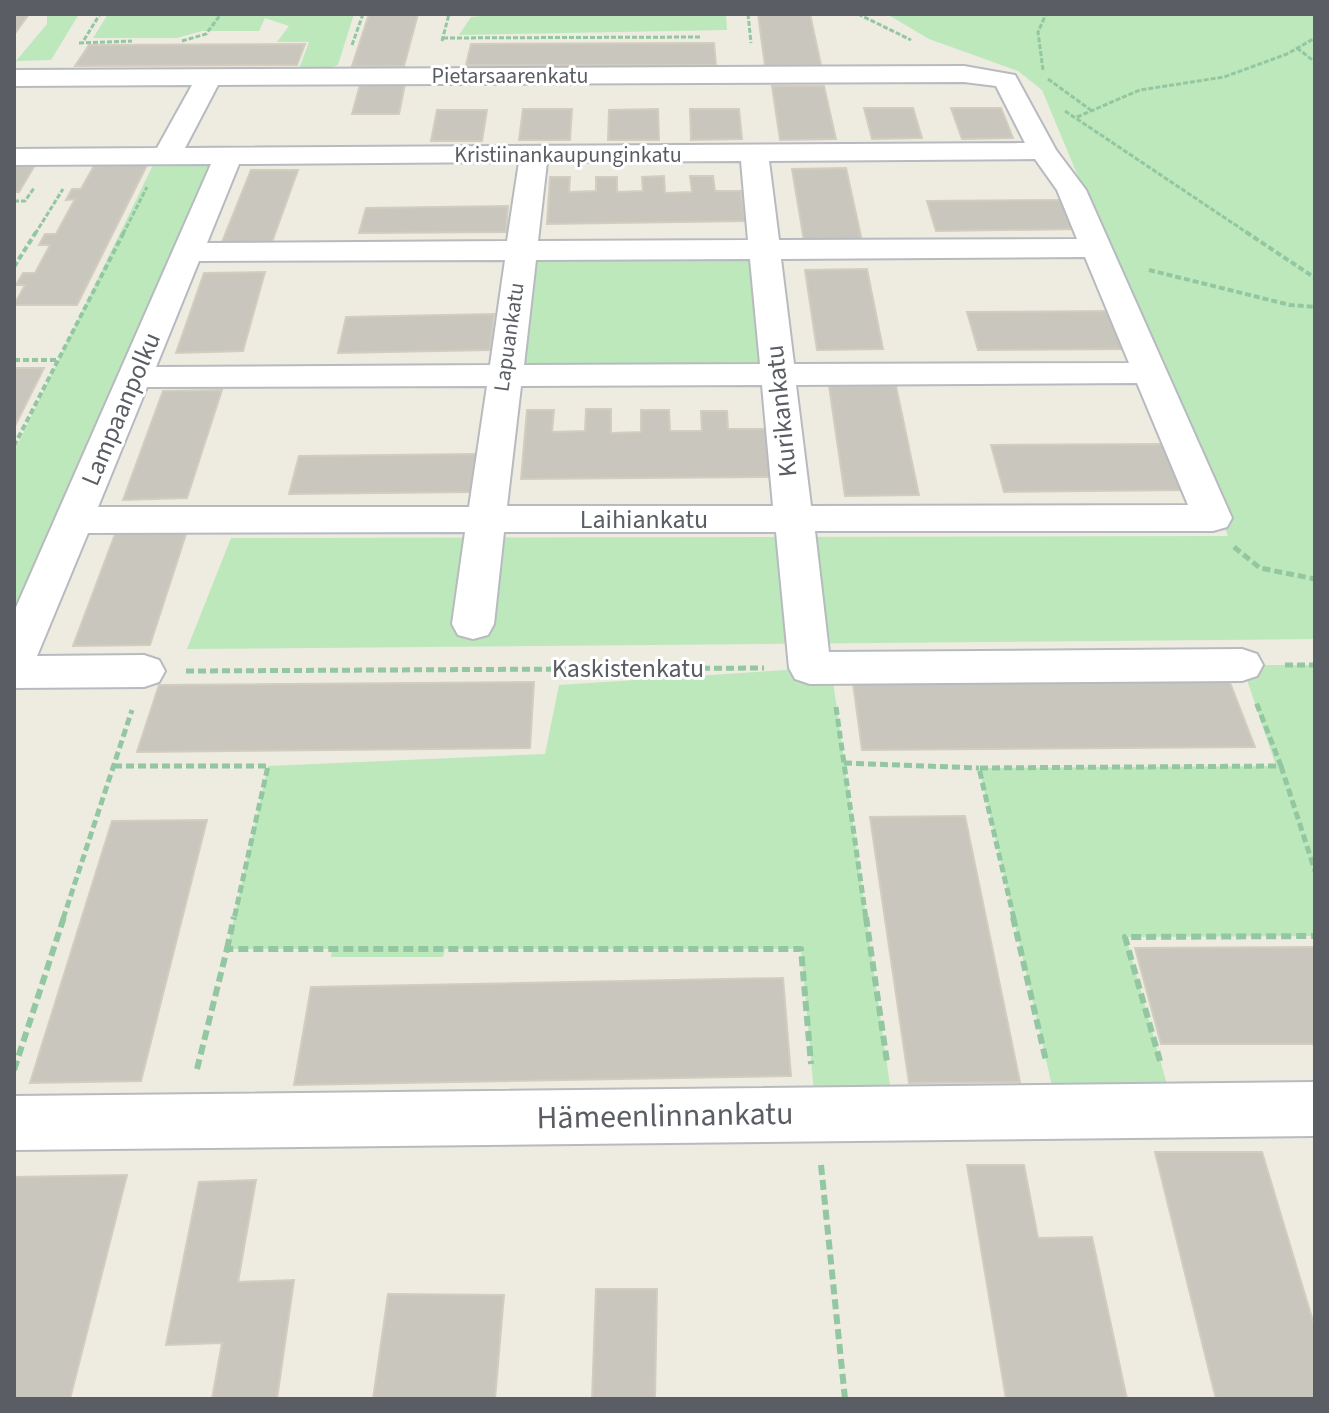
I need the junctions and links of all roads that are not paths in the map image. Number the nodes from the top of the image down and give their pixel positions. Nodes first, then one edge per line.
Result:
1 (209, 77) junction
2 (14, 78) edge
3 (1043, 151) junction
4 (534, 155) junction
5 (754, 155) junction
6 (14, 157) edge
7 (166, 157) junction
8 (213, 157) junction
9 (1096, 248) junction
10 (764, 250) junction
11 (521, 251) junction
12 (188, 252) junction
13 (777, 373) junction
14 (1150, 373) junction
15 (504, 375) junction
16 (135, 377) junction
17 (793, 518) junction
18 (485, 519) junction
19 (75, 520) junction
20 (473, 624) dead end
21 (14, 660) edge
22 (1242, 665) road end
23 (144, 671) road end
24 (14, 672) edge
25 (1315, 1109) edge
26 (14, 1123) edge

1 - 2 street, Pietarsaarenkatu
1 - 3 street, Pietarsaarenkatu
1 - 7 street
3 - 5 street, Kristiinankaupunginkatu
3 - 9 street
4 - 5 street, Kristiinankaupunginkatu
4 - 8 street, Kristiinankaupunginkatu
4 - 11 street, Lapuankatu
5 - 10 street, Kurikankatu
6 - 7 street, Kristiinankaupunginkatu
7 - 8 street, Kristiinankaupunginkatu
8 - 12 street, Lampaanpolku
9 - 10 street
9 - 14 street
10 - 11 street
10 - 13 street, Kurikankatu
11 - 12 street
11 - 15 street, Lapuankatu
12 - 16 street, Lampaanpolku
13 - 14 street
13 - 15 street
13 - 17 street, Kurikankatu
14 - 17 street, Laihiankatu
15 - 16 street
15 - 18 street, Lapuankatu
16 - 19 street, Lampaanpolku
17 - 18 street, Laihiankatu
17 - 22 street, Kurikankatu
18 - 19 street, Laihiankatu
18 - 20 street, Lapuankatu
19 - 21 street, Lampaanpolku
23 - 24 street
25 - 26 street, Hämeenlinnankatu

